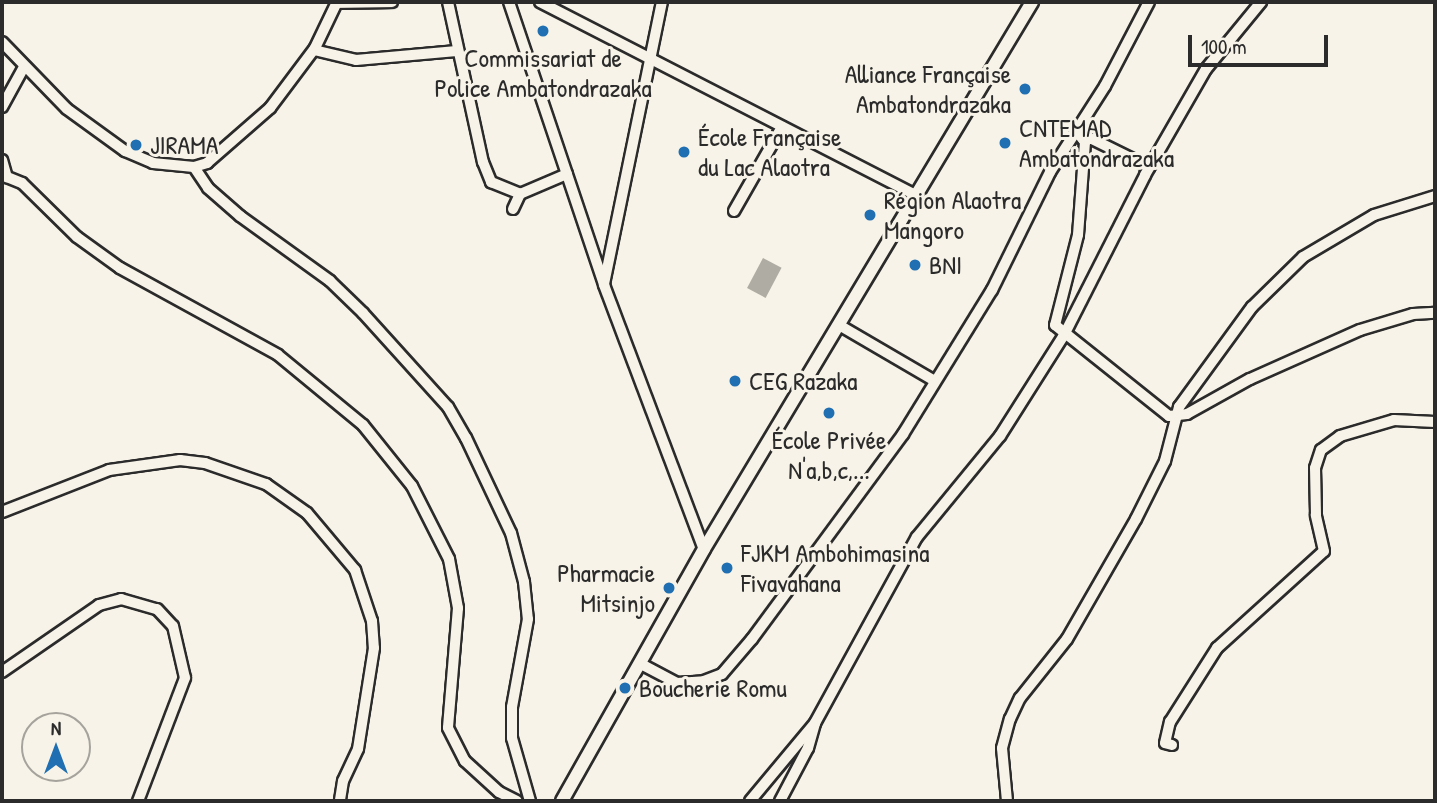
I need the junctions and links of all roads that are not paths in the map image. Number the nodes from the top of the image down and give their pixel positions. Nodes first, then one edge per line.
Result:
1 (337, 2) edge
2 (392, 2) edge
3 (448, 2) edge
4 (509, 2) edge
5 (540, 2) edge
6 (662, 2) edge
7 (1032, 2) edge
8 (1149, 2) edge
9 (1261, 2) edge
10 (2, 42) edge
11 (314, 50) junction
12 (457, 51) junction
13 (652, 58) junction
14 (24, 67) junction
15 (2, 107) edge
16 (782, 127) junction
17 (1080, 136) junction
18 (2, 160) edge
19 (194, 167) junction
20 (1149, 167) junction
21 (567, 174) junction
22 (4, 180) edge
23 (520, 194) junction
24 (915, 195) junction
25 (1435, 196) edge
26 (513, 209) dead end
27 (734, 212) dead end
28 (604, 285) junction
29 (1435, 313) edge
30 (839, 325) junction
31 (1065, 335) junction
32 (935, 382) junction
33 (1177, 416) junction
34 (1435, 422) edge
35 (2, 512) edge
36 (704, 550) junction
37 (641, 664) junction
38 (2, 672) edge
39 (815, 723) junction
40 (1172, 745) dead end
41 (138, 801) edge
42 (340, 801) edge
43 (517, 801) edge
44 (530, 801) edge
45 (562, 801) edge
46 (750, 801) edge
47 (780, 801) edge
48 (1007, 801) edge

1 - 2 street
1 - 11 street
3 - 12 street
4 - 21 street
5 - 13 street
6 - 13 street
7 - 24 main road
8 - 17 street
9 - 20 street
10 - 14 street
11 - 12 street
11 - 19 street
12 - 23 street
13 - 16 street
13 - 28 street
14 - 15 street
14 - 19 street
16 - 24 street
16 - 27 street
17 - 20 street
17 - 31 street
17 - 32 street
18 - 22 street
19 - 44 street
20 - 31 street
21 - 23 street
21 - 28 street
22 - 43 street
23 - 26 street
24 - 30 main road
25 - 33 street
28 - 36 street
29 - 33 street
30 - 32 street
30 - 36 main road
31 - 33 street
31 - 39 street
32 - 37 street
33 - 48 street
34 - 40 street
35 - 42 street
36 - 37 main road
37 - 45 main road
38 - 41 street
39 - 46 street
39 - 47 street

